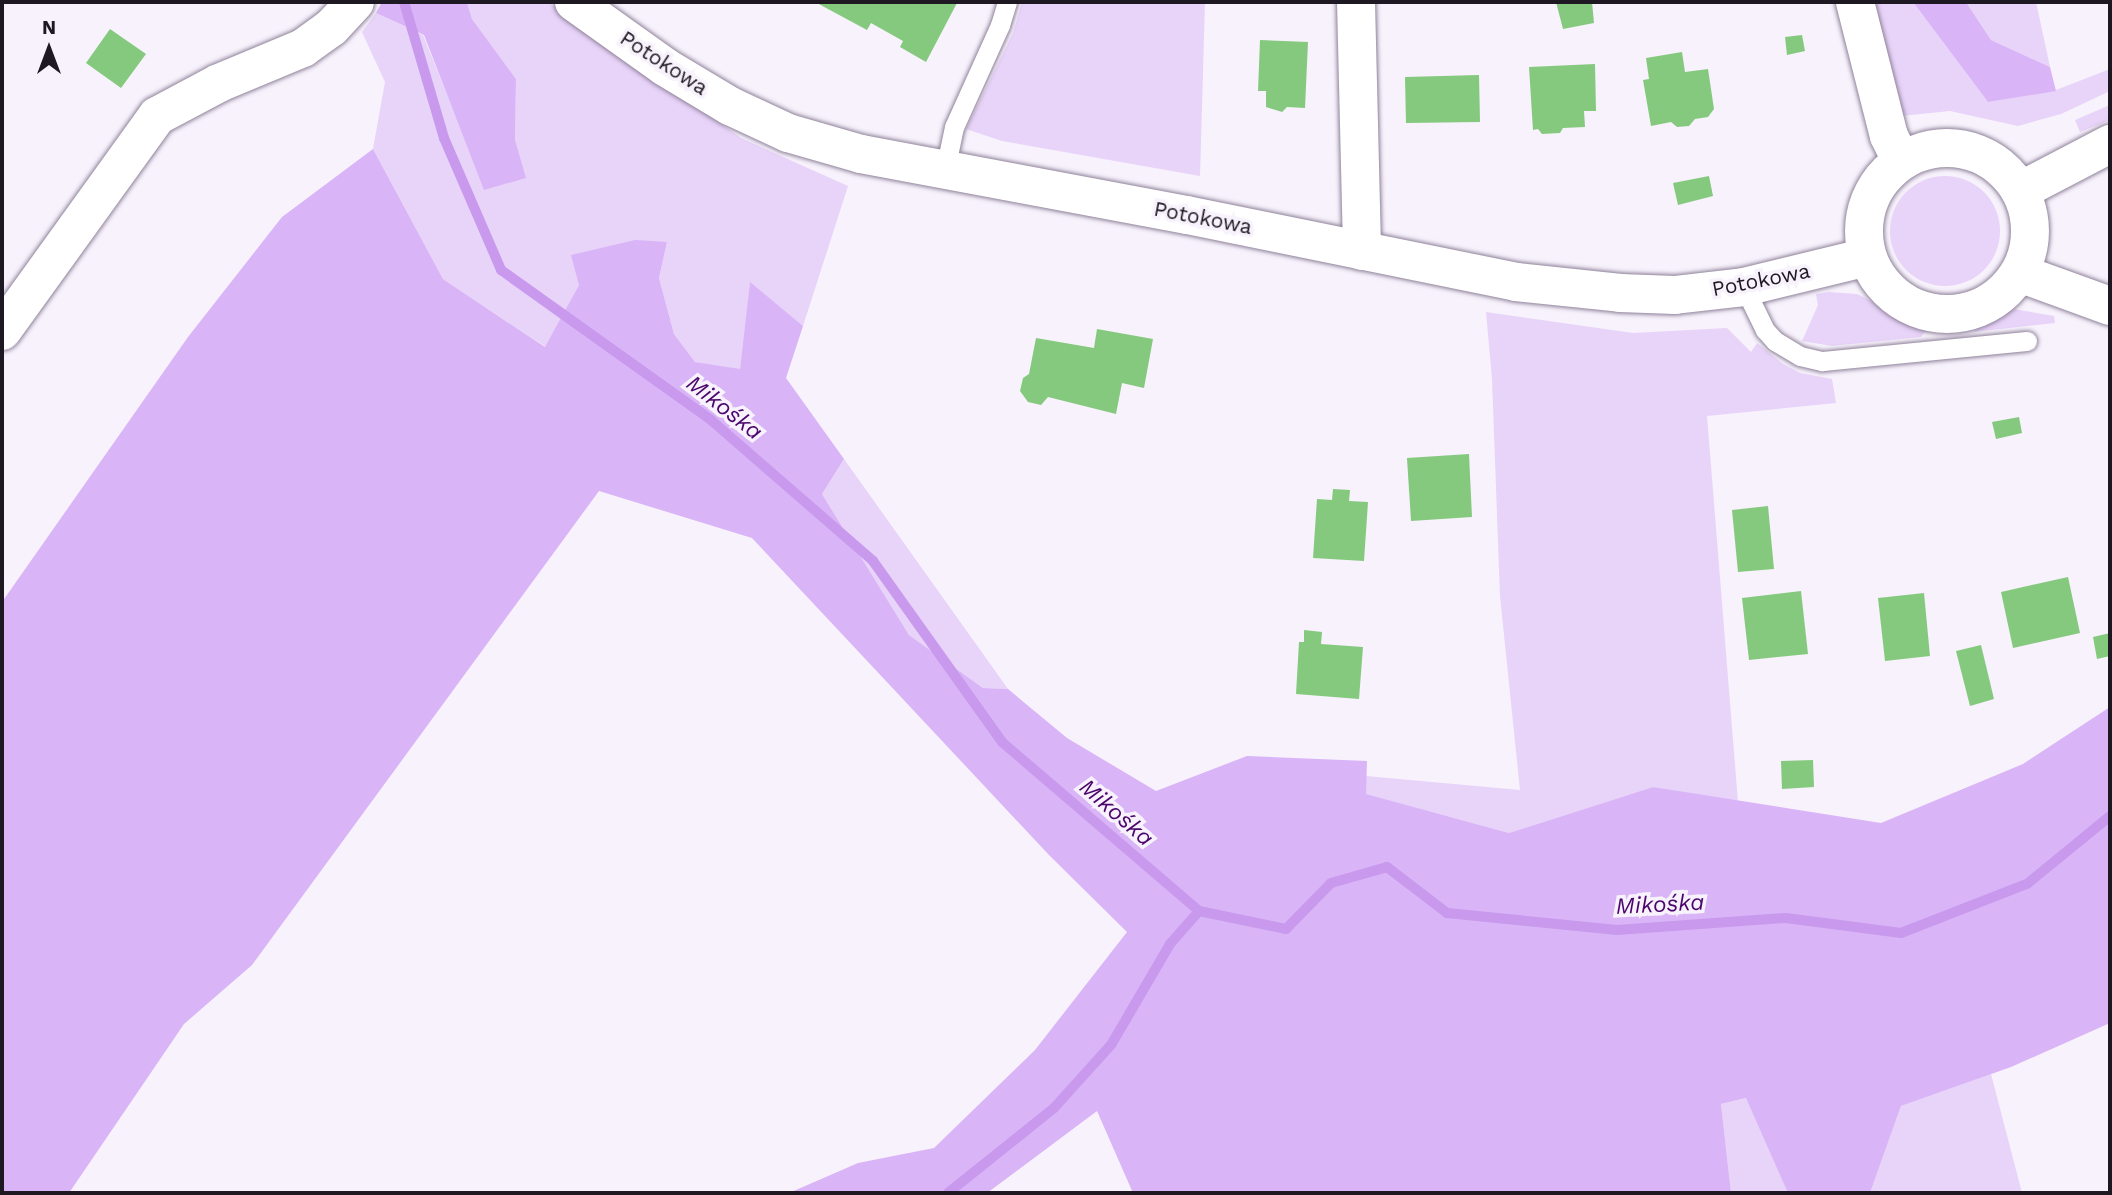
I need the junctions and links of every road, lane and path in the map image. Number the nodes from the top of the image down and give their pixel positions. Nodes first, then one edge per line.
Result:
1 (355, 2) edge
2 (574, 2) edge
3 (1007, 2) edge
4 (1356, 2) edge
5 (1855, 2) edge
6 (2110, 144) edge
7 (1901, 161) junction
8 (945, 170) junction
9 (2020, 191) junction
10 (1362, 251) junction
11 (1867, 257) junction
12 (2019, 273) junction
13 (1744, 287) junction
14 (2110, 306) edge
15 (2, 331) edge
16 (2027, 341) dead end

1 - 15 street
2 - 8 street, Potokowa
3 - 8 lane
4 - 10 street
5 - 7 street
6 - 9 street
7 - 9 street
7 - 11 street
8 - 10 street, Potokowa
9 - 12 street
10 - 13 street, Potokowa
11 - 12 street
11 - 13 street, Potokowa
12 - 14 street
13 - 16 lane

